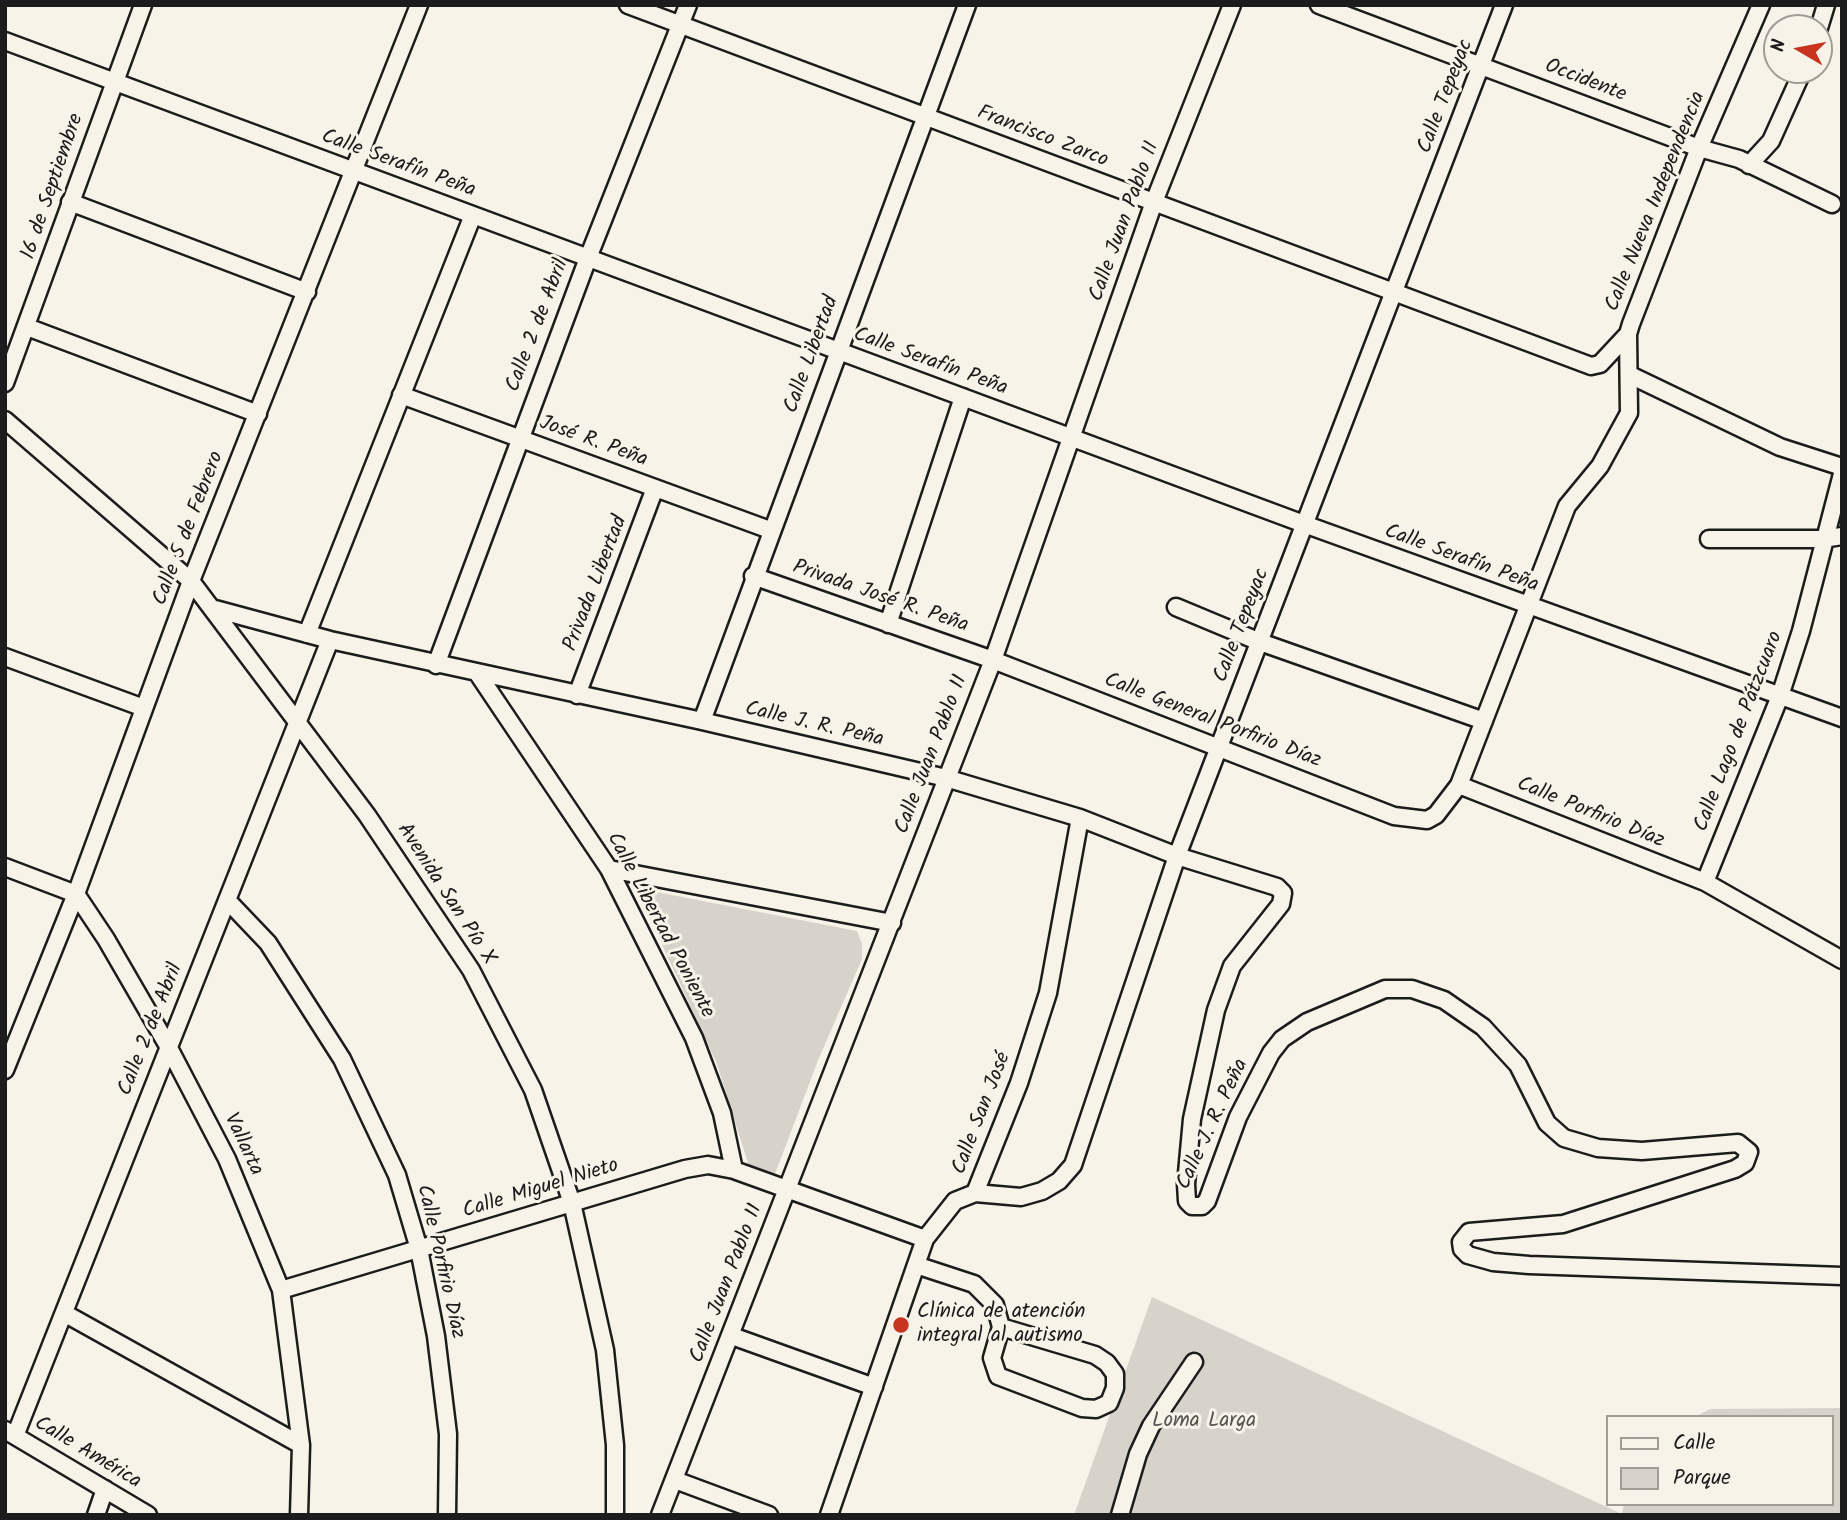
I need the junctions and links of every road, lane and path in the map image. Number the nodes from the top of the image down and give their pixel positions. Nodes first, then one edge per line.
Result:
1 (144, 5) edge
2 (419, 5) edge
3 (628, 5) edge
4 (688, 5) edge
5 (967, 5) edge
6 (1232, 5) edge
7 (1319, 5) edge
8 (1504, 5) edge
9 (1761, 5) edge
10 (681, 25) junction
11 (5, 41) edge
12 (1481, 66) junction
13 (114, 81) junction
14 (1796, 84) edge
15 (924, 116) junction
16 (1699, 148) junction
17 (1749, 166) junction
18 (355, 171) junction
19 (70, 202) junction
20 (1154, 202) junction
21 (1832, 204) dead end
22 (473, 215) junction
23 (587, 258) junction
24 (1394, 291) junction
25 (307, 292) junction
26 (27, 327) junction
27 (1628, 334) junction
28 (838, 351) junction
29 (1630, 375) junction
30 (5, 383) edge
31 (401, 395) junction
32 (962, 397) junction
33 (258, 414) junction
34 (5, 421) edge
35 (519, 438) junction
36 (1070, 438) junction
37 (1842, 467) edge
38 (1842, 474) edge
39 (655, 488) junction
40 (1304, 524) junction
41 (770, 530) junction
42 (1842, 536) edge
43 (1709, 539) dead end
44 (1823, 539) junction
45 (753, 576) junction
46 (191, 581) junction
47 (1528, 606) junction
48 (1176, 607) dead end
49 (215, 609) junction
50 (888, 624) junction
51 (307, 634) junction
52 (330, 640) junction
53 (1260, 642) junction
54 (5, 657) edge
55 (993, 660) junction
56 (436, 665) junction
57 (478, 674) junction
58 (577, 695) junction
59 (1780, 696) junction
60 (144, 708) junction
61 (1842, 719) edge
62 (702, 721) junction
63 (1484, 721) junction
64 (299, 724) junction
65 (1219, 748) junction
66 (946, 778) junction
67 (1459, 785) junction
68 (1080, 818) junction
69 (1417, 820) joint
70 (1177, 856) junction
71 (5, 867) edge
72 (610, 869) junction
73 (1704, 882) junction
74 (76, 894) junction
75 (227, 900) junction
76 (891, 923) junction
77 (1842, 960) edge
78 (168, 1046) junction
79 (5, 1070) edge
80 (734, 1170) junction
81 (786, 1190) junction
82 (975, 1193) junction
83 (572, 1203) junction
84 (925, 1239) junction
85 (419, 1249) junction
86 (916, 1265) junction
87 (1842, 1276) edge
88 (281, 1290) junction
89 (64, 1313) junction
90 (1001, 1327) junction
91 (732, 1336) junction
92 (1194, 1362) dead end
93 (874, 1387) junction
94 (10, 1433) edge
95 (300, 1446) junction
96 (675, 1480) junction
97 (105, 1489) junction
98 (96, 1515) edge
99 (148, 1515) edge
100 (299, 1515) edge
101 (447, 1515) edge
102 (615, 1515) edge
103 (660, 1515) edge
104 (769, 1515) edge
105 (829, 1515) edge
106 (1120, 1515) edge

1 - 13 street, 16 de Septiembre
2 - 18 street, Calle 5 de Febrero
3 - 10 street, Francisco Zarco
4 - 10 street, Calle 2 de Abril
5 - 15 street, Calle Libertad
6 - 20 street, Calle Juan Pablo II
7 - 12 street, Occidente
8 - 12 street, Calle Tepeyac
9 - 16 street, Calle Nueva Independencia
10 - 15 street, Francisco Zarco
10 - 23 street, Calle 2 de Abril
11 - 13 street, Calle Serafín Peña
12 - 16 street, Occidente
12 - 24 street, Calle Tepeyac
13 - 18 street, Calle Serafín Peña
13 - 19 street, 16 de Septiembre
14 - 17 street
15 - 20 street, Francisco Zarco
15 - 28 street, Calle Libertad
16 - 17 street, Occidente
16 - 27 street, Calle Nueva Independencia
17 - 21 street, Occidente
18 - 22 street, Calle Serafín Peña
18 - 25 street, Calle 5 de Febrero
19 - 25 street
19 - 26 street, 16 de Septiembre
20 - 24 street, Francisco Zarco
20 - 36 street, Calle Juan Pablo II
22 - 23 street, Calle Serafín Peña
22 - 31 street
23 - 28 street, Calle Serafín Peña
23 - 35 street, Calle 2 de Abril
24 - 27 street, Francisco Zarco
24 - 40 street, Calle Tepeyac
25 - 33 street, Calle 5 de Febrero
26 - 30 street, 16 de Septiembre
26 - 33 street
27 - 29 street, Calle Nueva Independencia
28 - 32 street, Calle Serafín Peña
28 - 41 street, Calle Libertad
29 - 37 street
29 - 47 street, Calle Nueva Independencia
31 - 35 street, José R. Peña
31 - 51 street
32 - 36 street, Calle Serafín Peña
32 - 50 street
33 - 46 street, Calle 5 de Febrero
34 - 46 street, Avenida San Pío X
35 - 39 street, José R. Peña
35 - 56 street, Calle 2 de Abril
36 - 40 street, Calle Serafín Peña
36 - 55 street, Calle Juan Pablo II
38 - 44 street, Calle Lago de Pátzcuaro
39 - 41 street, José R. Peña
39 - 58 street, Privada Libertad
40 - 47 street, Calle Serafín Peña
40 - 53 street, Calle Tepeyac
41 - 45 street, Calle Libertad
42 - 44 street
43 - 44 street
44 - 59 street, Calle Lago de Pátzcuaro
45 - 50 street, Privada José R. Peña
45 - 62 street, Calle Libertad
46 - 49 street, Avenida San Pío X
46 - 60 street, Calle 5 de Febrero
47 - 59 street, Calle Serafín Peña
47 - 63 street, Calle Nueva Independencia
48 - 53 street
49 - 51 street, Calle J. R. Peña
49 - 64 street, Avenida San Pío X
50 - 55 street, Privada José R. Peña
51 - 52 street, Calle J. R. Peña
52 - 56 street, Calle J. R. Peña
52 - 64 street, Calle 2 de Abril
53 - 63 street
53 - 65 street, Calle Tepeyac
54 - 60 street
55 - 65 street, Calle General Porfirio Díaz
55 - 66 street, Calle Juan Pablo II
56 - 57 street, Calle J. R. Peña
57 - 58 street, Calle J. R. Peña
57 - 72 street, Calle Libertad Poniente
58 - 62 street, Calle J. R. Peña
59 - 61 street, Calle Serafín Peña
59 - 73 street, Calle Lago de Pátzcuaro
60 - 74 street, Calle 5 de Febrero
62 - 66 street, Calle J. R. Peña
63 - 67 street, Calle Nueva Independencia
64 - 75 street, Calle 2 de Abril
64 - 83 street, Avenida San Pío X
65 - 69 street, Calle General Porfirio Díaz
65 - 70 street, Calle Tepeyac
66 - 68 street, Calle J. R. Peña
66 - 76 street, Calle Juan Pablo II
67 - 69 street, Calle Nueva Independencia
67 - 73 street, Calle Porfirio Díaz
68 - 70 street, Calle J. R. Peña
68 - 82 street, Calle San José
70 - 82 street, Calle Tepeyac
70 - 87 street, Calle J. R. Peña
71 - 74 street
72 - 76 street
72 - 80 street, Calle Libertad Poniente
73 - 77 street, Calle Porfirio Díaz
74 - 78 street, Vallarta
74 - 79 street, Calle 5 de Febrero
75 - 78 street, Calle 2 de Abril
75 - 85 street, Calle Porfirio Díaz
76 - 81 street, Calle Juan Pablo II
78 - 88 street, Vallarta
78 - 89 street, Calle 2 de Abril
80 - 81 street
80 - 83 street, Calle Miguel Nieto
81 - 84 street
81 - 91 street, Calle Juan Pablo II
82 - 84 street, Calle San José
83 - 85 street, Calle Miguel Nieto
83 - 102 street, Avenida San Pío X
84 - 86 street, Calle San José
85 - 88 street, Calle Miguel Nieto
85 - 101 street, Calle Porfirio Díaz
86 - 90 street
86 - 93 street, Calle San José
88 - 95 street, Vallarta
89 - 94 street, Calle 2 de Abril
89 - 95 street
90 - 90 street
91 - 93 street
91 - 96 street, Calle Juan Pablo II
92 - 106 street
93 - 105 street, Calle San José
94 - 97 street, Calle América
95 - 100 street, Vallarta
96 - 103 street, Calle Juan Pablo II
96 - 104 street
97 - 98 street
97 - 99 street, Calle América

